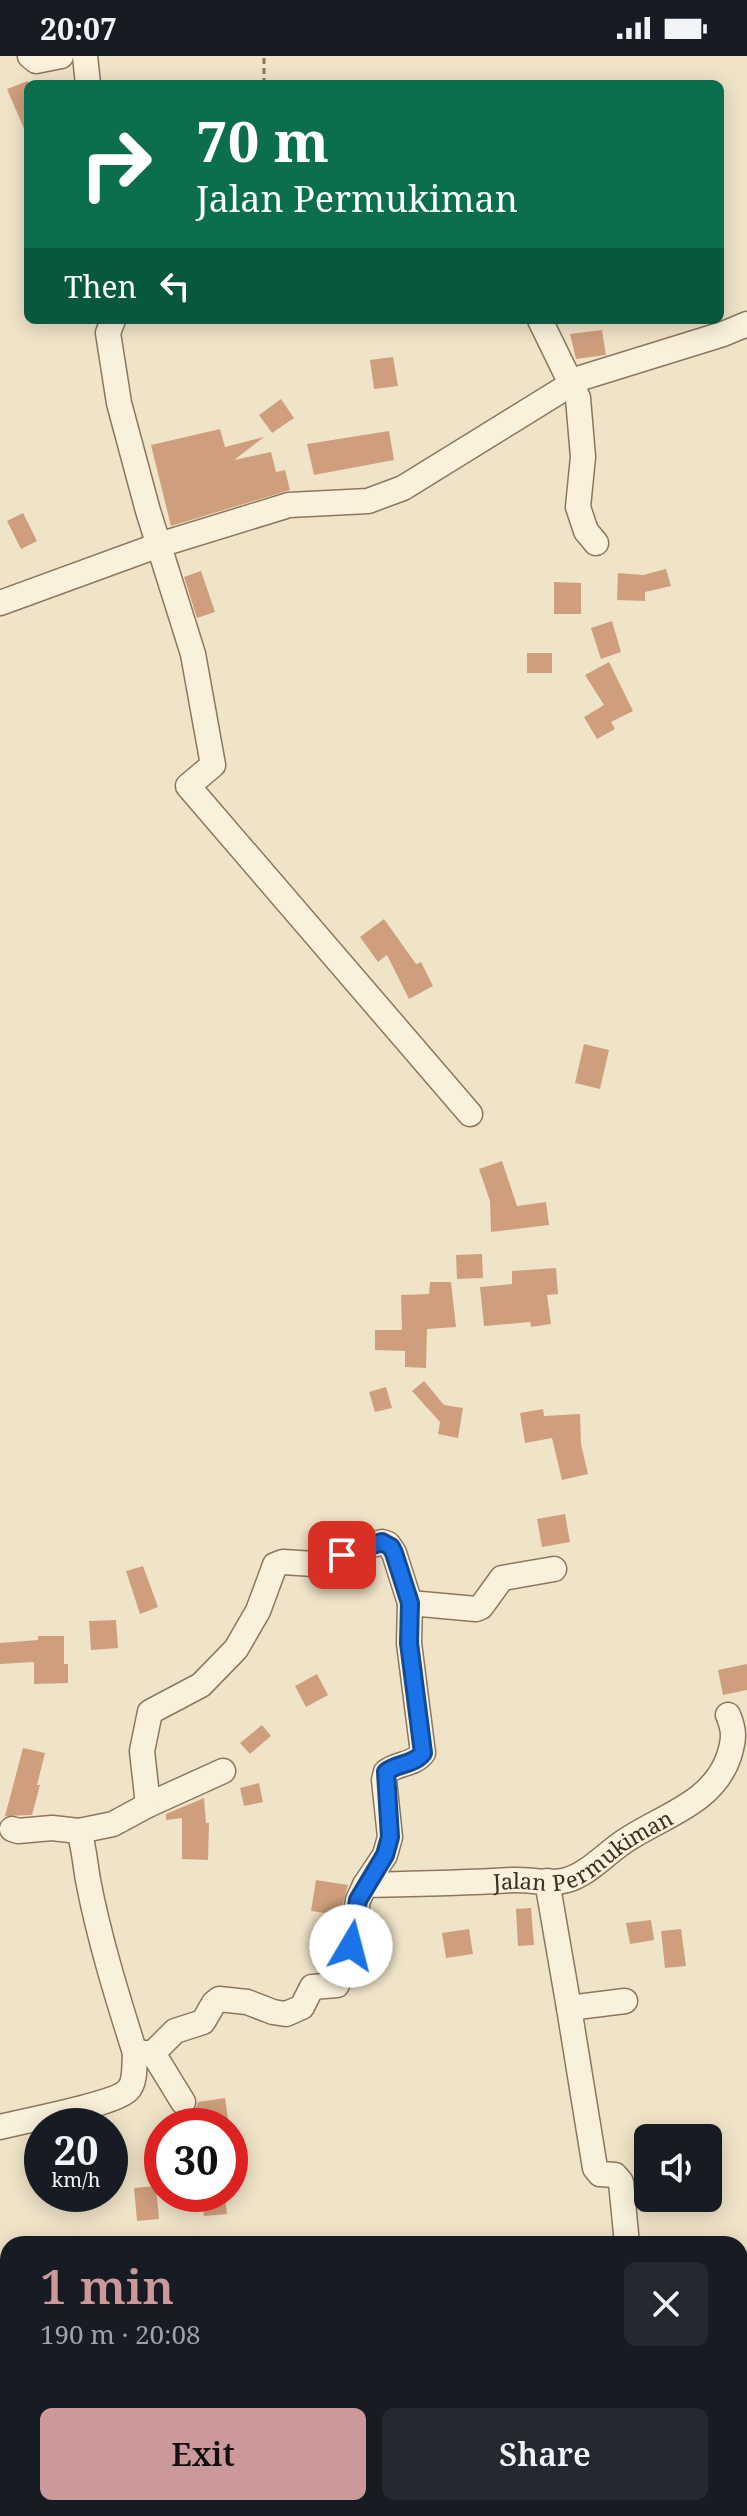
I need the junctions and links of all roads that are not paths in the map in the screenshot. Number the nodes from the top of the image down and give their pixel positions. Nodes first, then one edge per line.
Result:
1 (30, 56) edge
2 (61, 56) edge
3 (85, 56) edge
4 (88, 80) edge
5 (111, 324) edge
6 (542, 324) edge
7 (745, 330) edge
8 (570, 385) junction
9 (596, 543) dead end
10 (159, 545) junction
11 (0, 603) edge
12 (470, 1114) dead end
13 (554, 1569) dead end
14 (410, 1603) junction
15 (728, 1715) dead end
16 (223, 1771) dead end
17 (148, 1805) junction
18 (12, 1829) dead end
19 (79, 1831) junction
20 (547, 1881) junction
21 (365, 1885) junction
22 (625, 2001) dead end
23 (569, 2008) junction
24 (144, 2053) junction
25 (183, 2102) dead end
26 (0, 2127) edge
27 (626, 2236) edge

1 - 2 street
3 - 4 street
5 - 10 street
6 - 8 street
7 - 8 street
8 - 9 street
8 - 10 street
10 - 11 street
10 - 12 street
13 - 14 street
14 - 17 street
14 - 21 street
15 - 20 street, Jalan Permukiman
16 - 17 street
17 - 19 street
18 - 19 street
19 - 24 street
20 - 21 street, Jalan Permukiman
20 - 23 street
21 - 24 street
22 - 23 street
23 - 27 street
24 - 25 street
24 - 26 street

